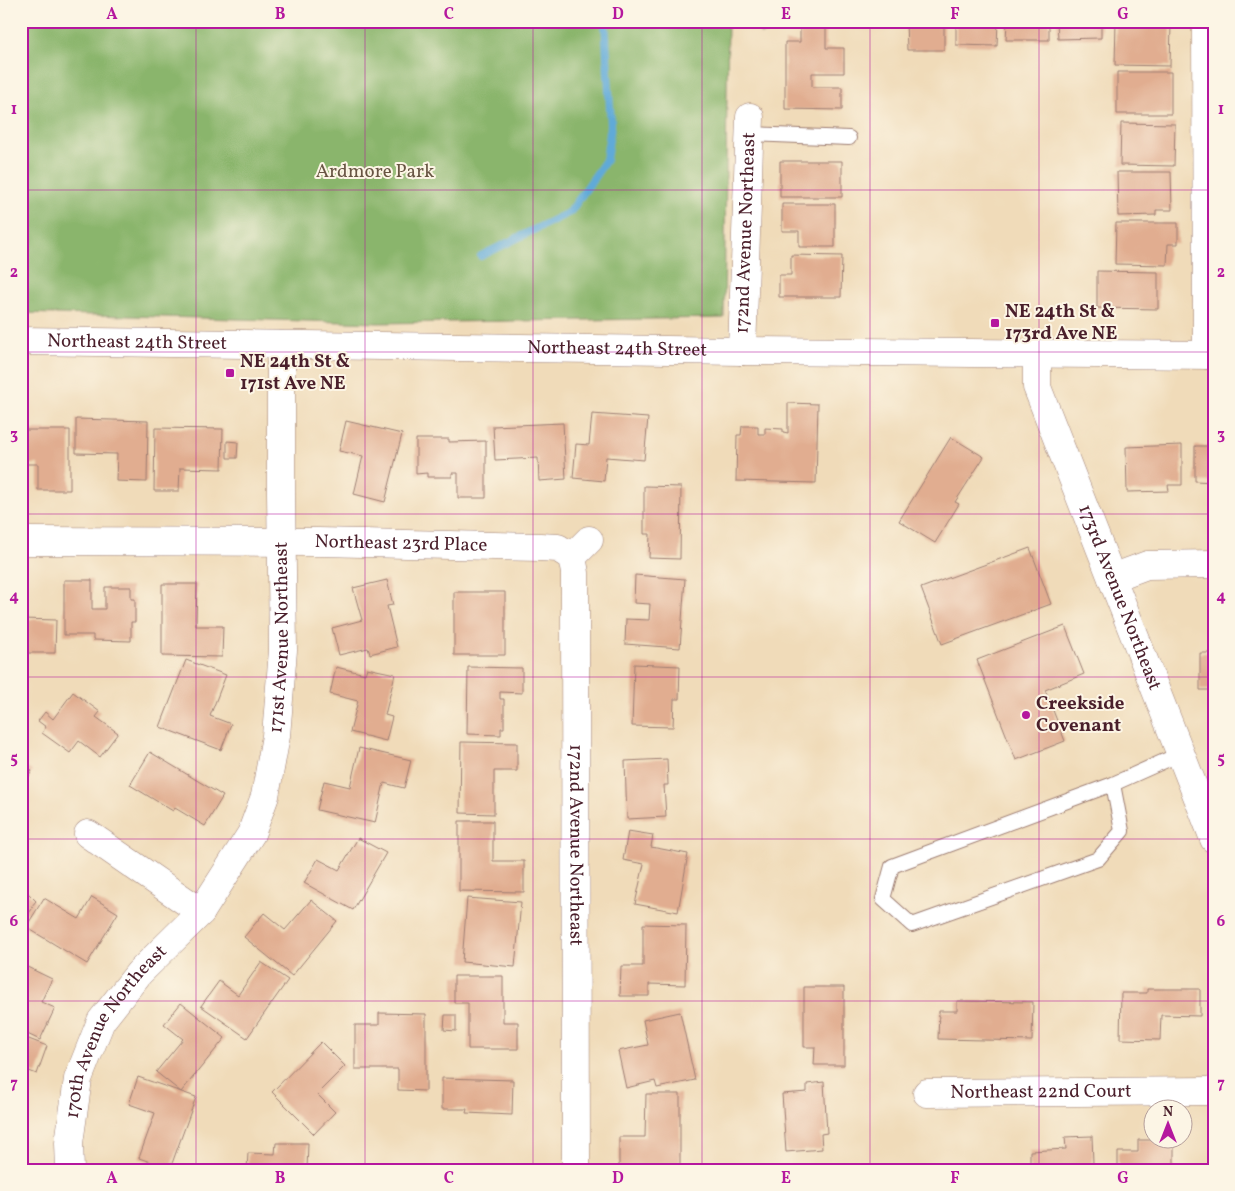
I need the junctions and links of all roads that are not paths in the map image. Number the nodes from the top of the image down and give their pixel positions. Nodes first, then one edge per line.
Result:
1 (1206, 21) edge
2 (750, 125) joint
3 (849, 138) dead end
4 (21, 341) edge
5 (281, 345) junction
6 (742, 351) junction
7 (1037, 354) junction
8 (1210, 355) edge
9 (21, 541) edge
10 (282, 543) junction
11 (540, 547) joint
12 (1214, 564) edge
13 (1112, 578) junction
14 (1180, 754) junction
15 (1113, 784) junction
16 (88, 834) dead end
17 (1214, 840) edge
18 (201, 912) junction
19 (1214, 1092) edge
20 (927, 1093) dead end
21 (70, 1170) edge
22 (576, 1170) edge

1 - 8 street
2 - 3 lane
2 - 6 street, 172nd Avenue Northeast
4 - 5 street, Northeast 24th Street
5 - 6 street, Northeast 24th Street
5 - 10 street, 171st Avenue Northeast
6 - 7 street, Northeast 24th Street
7 - 8 street, Northeast 24th Street
7 - 13 street, 173rd Avenue Northeast
9 - 10 street, Northeast 23rd Place
10 - 11 street, Northeast 23rd Place
10 - 18 street, 171st Avenue Northeast
11 - 22 street, 172nd Avenue Northeast
12 - 13 street
13 - 14 street, 173rd Avenue Northeast
14 - 15 lane
14 - 17 street, 173rd Avenue Northeast
15 - 15 lane
16 - 18 street
18 - 21 street, 170th Avenue Northeast
19 - 20 street, Northeast 22nd Court

